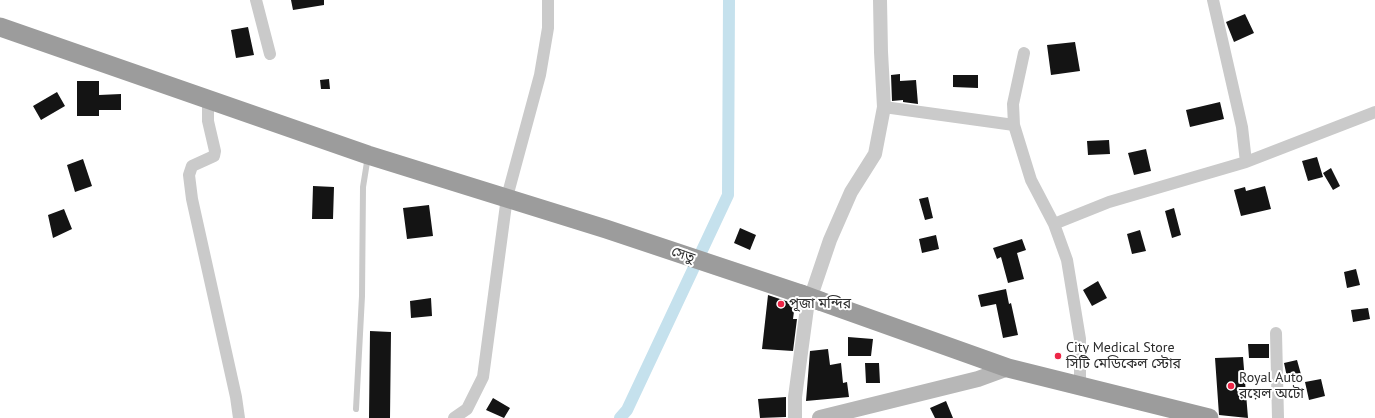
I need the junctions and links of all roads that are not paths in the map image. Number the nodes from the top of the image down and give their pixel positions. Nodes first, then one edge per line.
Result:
1 (256, 0) edge
2 (548, 0) edge
3 (880, 0) edge
4 (1213, 0) edge
5 (0, 28) edge
6 (1024, 53) dead end
7 (270, 54) dead end
8 (208, 100) junction
9 (884, 107) junction
10 (1375, 112) edge
11 (1014, 125) junction
12 (368, 155) junction
13 (1246, 162) junction
14 (507, 197) junction
15 (1054, 224) junction
16 (1276, 334) dead end
17 (1008, 368) junction
18 (1080, 386) junction
19 (356, 409) dead end
20 (239, 418) edge
21 (454, 418) edge
22 (795, 418) edge
23 (820, 418) edge
24 (1209, 418) edge
25 (1278, 418) edge

1 - 7 street
2 - 14 street
3 - 9 street
4 - 13 street
5 - 8 highway, সেতু
6 - 11 street
8 - 12 highway, সেতু
8 - 20 street
9 - 11 street
9 - 22 street
10 - 13 street
11 - 15 street
12 - 14 highway, সেতু
12 - 19 lane
13 - 15 street
14 - 17 highway, সেতু, bridge
14 - 21 street
15 - 18 street
16 - 25 street
17 - 18 highway, সেতু
17 - 23 main road
18 - 24 highway, সেতু

